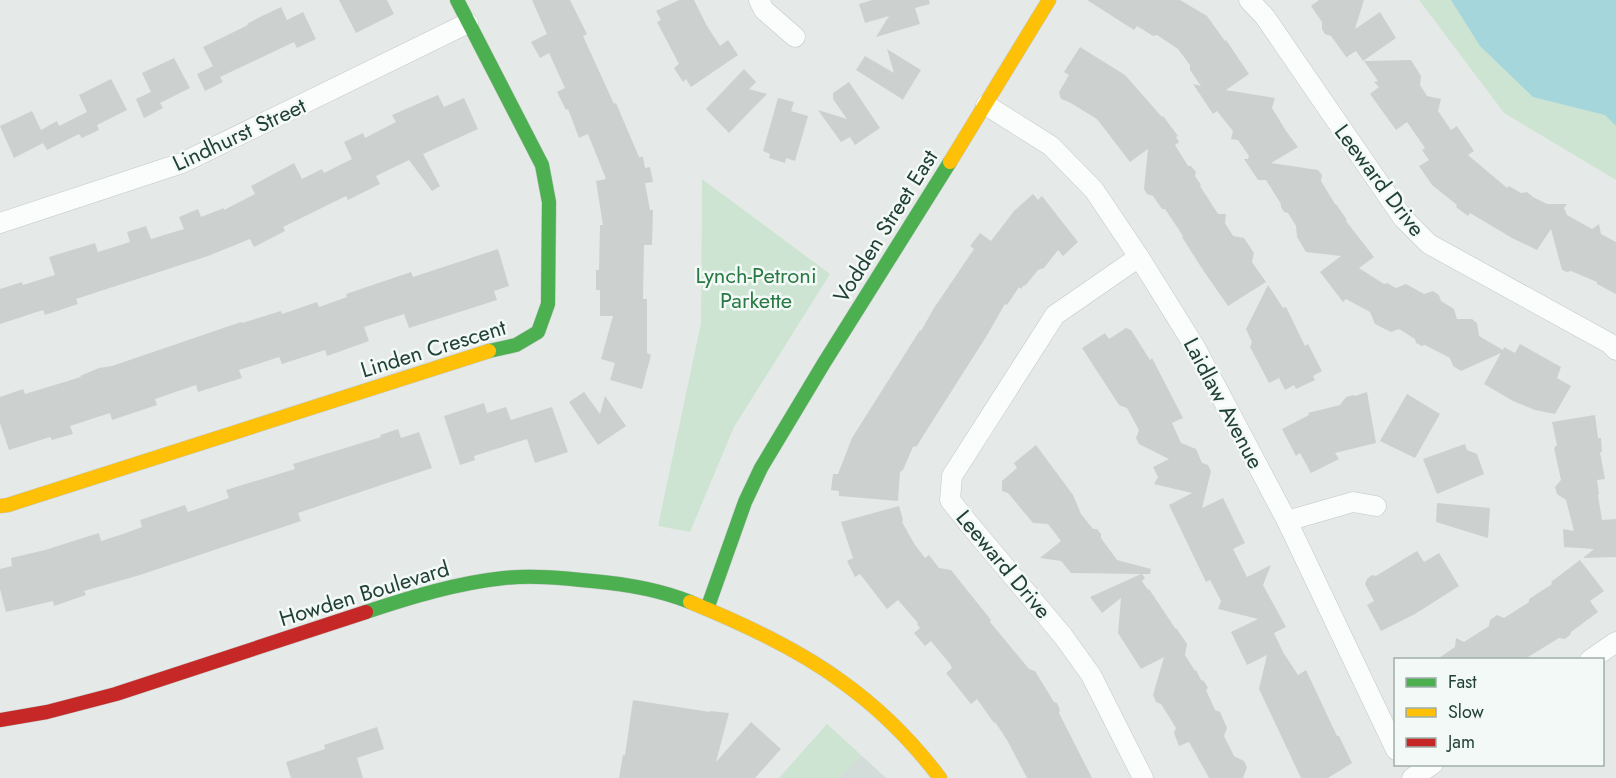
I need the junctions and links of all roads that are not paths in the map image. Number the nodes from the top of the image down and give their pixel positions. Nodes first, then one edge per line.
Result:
1 (457, 0) edge
2 (759, 0) edge
3 (1049, 0) edge
4 (1249, 0) edge
5 (468, 23) junction
6 (795, 37) dead end
7 (986, 105) junction
8 (0, 224) edge
9 (1139, 257) junction
10 (1616, 351) edge
11 (0, 506) edge
12 (1376, 506) dead end
13 (1287, 521) junction
14 (707, 609) junction
15 (1616, 642) edge
16 (1593, 658) edge
17 (0, 720) edge
18 (1394, 748) edge
19 (1431, 766) edge
20 (940, 778) edge
21 (1143, 778) edge
22 (1411, 778) edge

1 - 5 street, Linden Crescent
2 - 6 street
3 - 7 street, Vodden Street East
4 - 10 street, Leeward Drive
5 - 8 street, Lindhurst Street
5 - 11 street, Linden Crescent
7 - 9 street, Laidlaw Avenue
7 - 14 street, Vodden Street East
9 - 13 street, Laidlaw Avenue
9 - 21 street, Leeward Drive
12 - 13 street
13 - 18 street, Laidlaw Avenue
14 - 17 street, Howden Boulevard
14 - 20 street, Howden Boulevard
15 - 16 street
19 - 22 street

